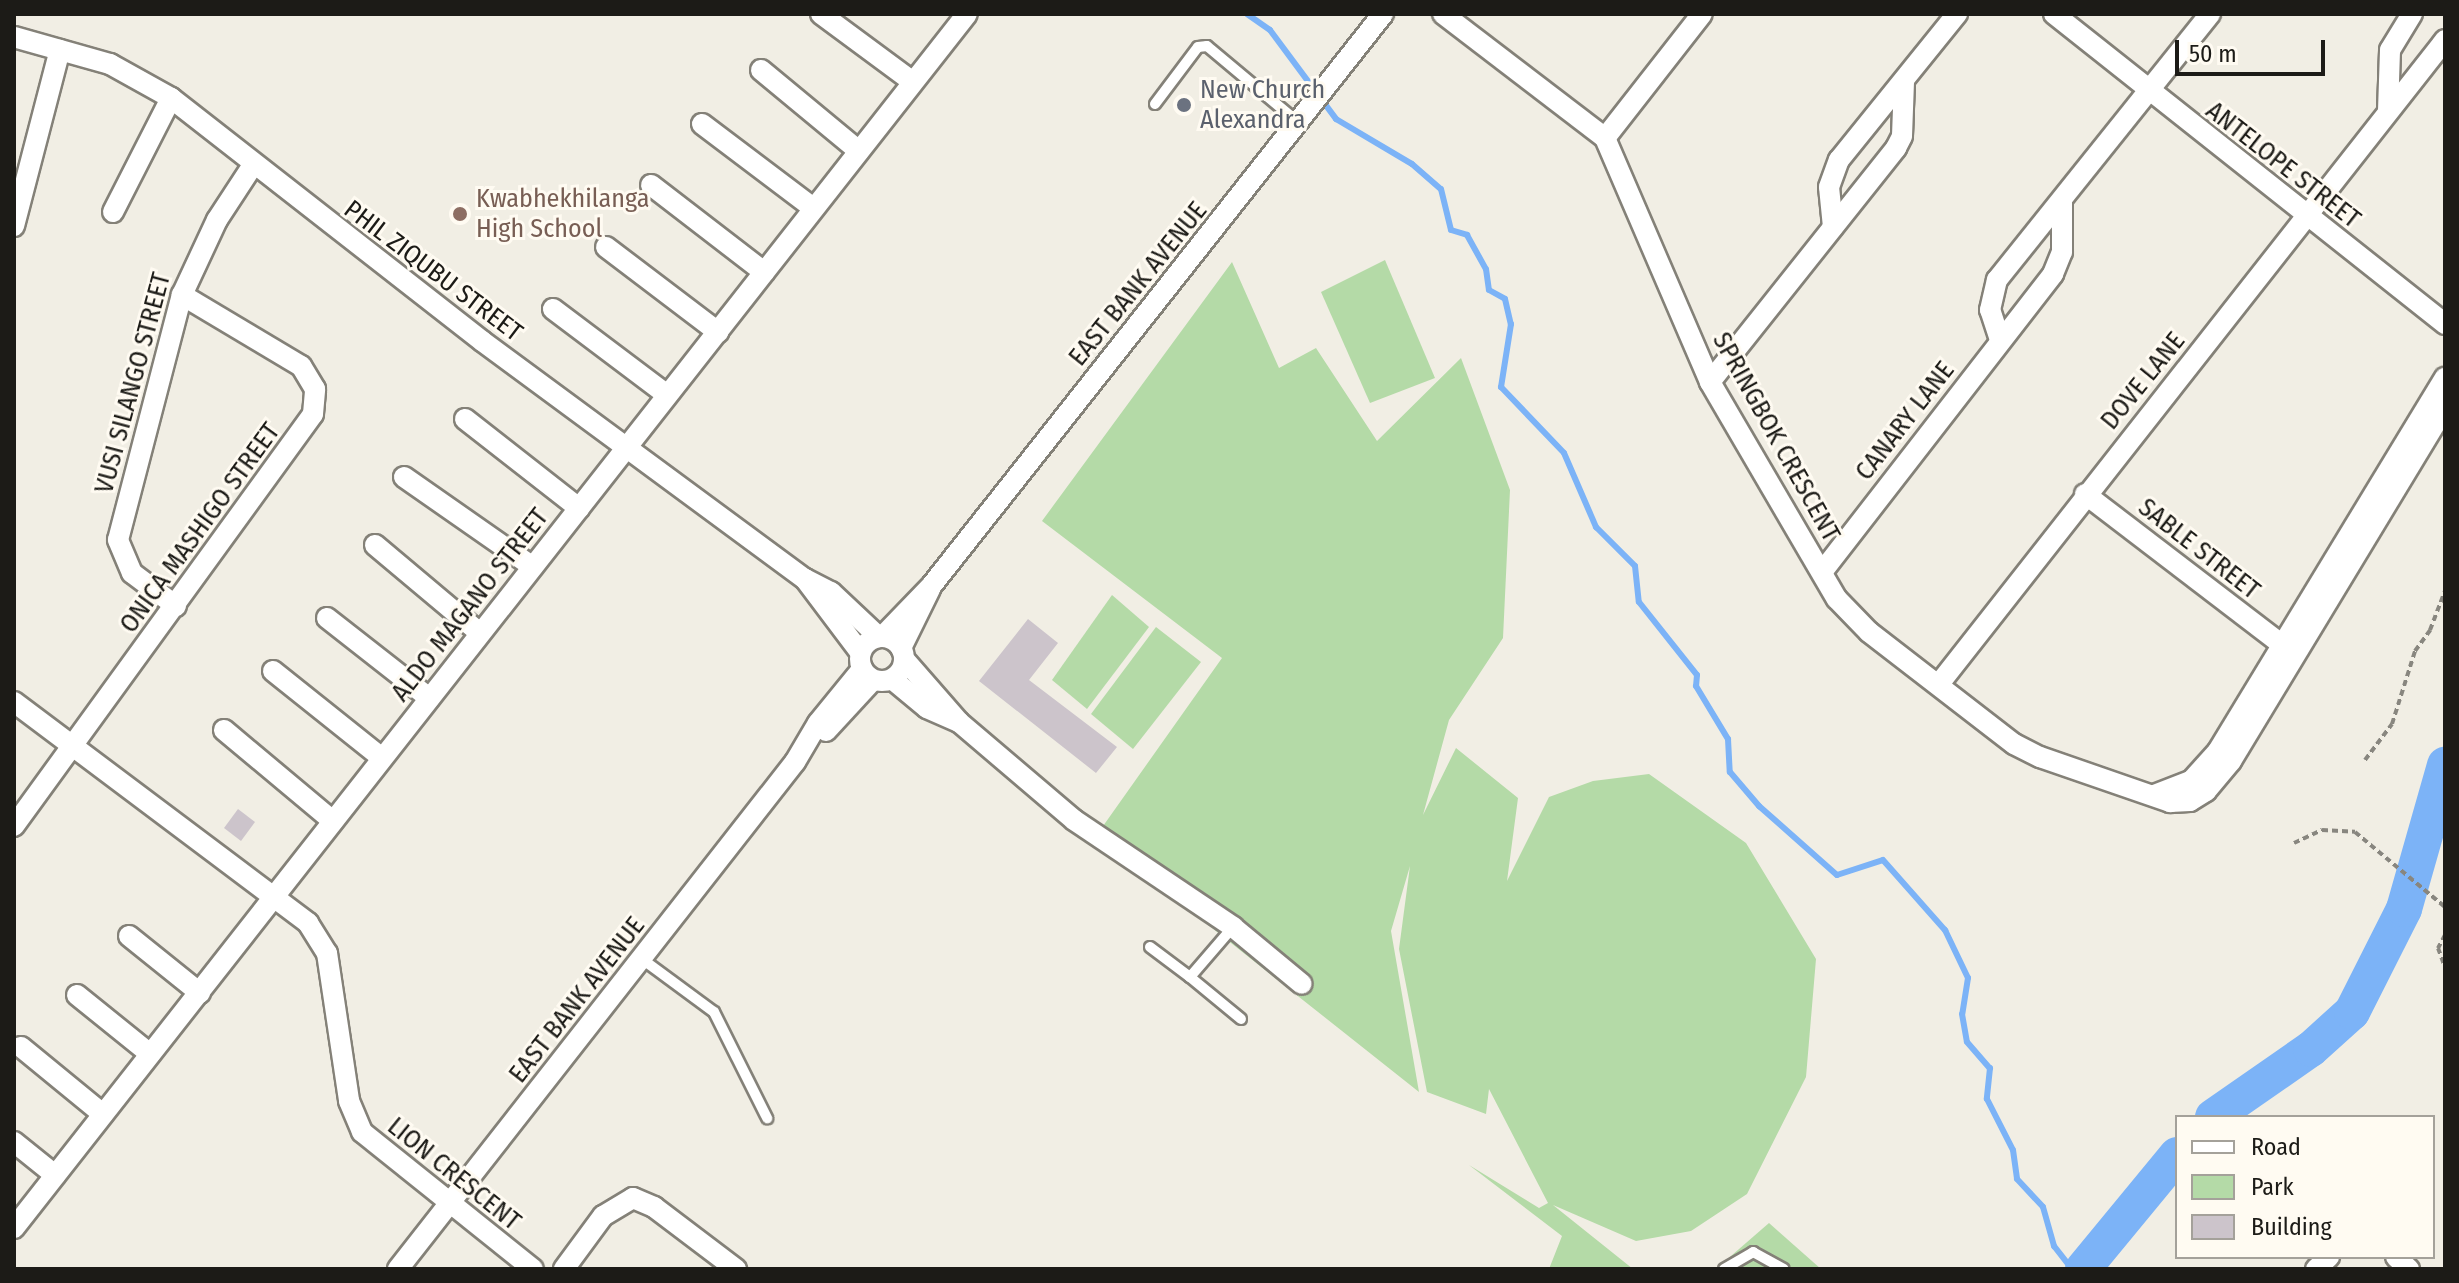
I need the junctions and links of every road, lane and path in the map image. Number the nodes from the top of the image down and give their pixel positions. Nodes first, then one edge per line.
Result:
1 (821, 14) edge
2 (1383, 14) edge
3 (1443, 14) edge
4 (1702, 14) edge
5 (1957, 14) edge
6 (2054, 14) edge
7 (2210, 14) edge
8 (2412, 14) edge
9 (960, 16) edge
10 (14, 37) edge
11 (2445, 40) edge
12 (60, 50) junction
13 (761, 70) dead end
14 (913, 82) junction
15 (1904, 82) junction
16 (2150, 92) junction
17 (171, 98) junction
18 (1155, 104) dead end
19 (2388, 111) junction
20 (1304, 118) junction
21 (702, 124) dead end
22 (1605, 138) junction
23 (859, 151) junction
24 (253, 165) junction
25 (651, 185) dead end
26 (2062, 201) junction
27 (813, 208) junction
28 (113, 212) dead end
29 (2307, 217) junction
30 (14, 226) edge
31 (1833, 227) junction
32 (606, 247) dead end
33 (764, 272) junction
34 (182, 295) junction
35 (553, 309) dead end
36 (2445, 324) edge
37 (718, 332) junction
38 (2000, 340) junction
39 (2445, 377) edge
40 (1710, 382) junction
41 (667, 395) junction
42 (2445, 408) edge
43 (465, 419) dead end
44 (629, 446) junction
45 (404, 477) dead end
46 (2085, 494) junction
47 (579, 508) junction
48 (375, 545) dead end
49 (533, 567) junction
50 (1822, 572) junction
51 (805, 579) junction
52 (932, 585) junction
53 (2445, 591) edge
54 (176, 606) junction
55 (327, 618) dead end
56 (480, 633) junction
57 (880, 637) junction
58 (2281, 644) junction
59 (902, 653) junction
60 (872, 670) junction
61 (273, 671) dead end
62 (1939, 684) junction
63 (429, 698) junction
64 (14, 702) edge
65 (959, 722) junction
66 (224, 730) dead end
67 (74, 749) junction
68 (382, 758) junction
69 (2365, 760) dead end
70 (2154, 795) junction
71 (333, 821) junction
72 (14, 826) edge
73 (2294, 843) dead end
74 (273, 897) junction
75 (2445, 907) edge
76 (1233, 927) junction
77 (2445, 935) edge
78 (129, 936) dead end
79 (1150, 947) dead end
80 (642, 959) junction
81 (2445, 967) edge
82 (1190, 977) junction
83 (1302, 984) dead end
84 (200, 993) junction
85 (77, 995) dead end
86 (1241, 1019) dead end
87 (21, 1047) dead end
88 (150, 1054) junction
89 (103, 1114) junction
90 (767, 1118) dead end
91 (14, 1142) edge
92 (55, 1175) junction
93 (449, 1205) junction
94 (14, 1228) edge
95 (398, 1269) edge
96 (533, 1269) edge
97 (564, 1269) edge
98 (736, 1269) edge
99 (1724, 1269) edge
100 (1784, 1269) edge

1 - 14 street
2 - 20 street, EAST BANK AVENUE
3 - 22 street, SPRINGBOK CRESCENT
4 - 22 street
5 - 15 street
6 - 16 street, ANTELOPE STREET
7 - 16 street
8 - 19 street
9 - 14 street, ALDO MAGANO STREET
10 - 12 street, PHIL ZIQUBU STREET
11 - 19 street, DOVE LANE
12 - 17 street, PHIL ZIQUBU STREET
12 - 30 street
13 - 23 street
14 - 23 street, ALDO MAGANO STREET
15 - 31 street
15 - 31 street
16 - 26 street
16 - 29 street, ANTELOPE STREET
17 - 24 street, PHIL ZIQUBU STREET
17 - 28 street
18 - 20 lane
19 - 29 street, DOVE LANE
20 - 52 street, EAST BANK AVENUE
21 - 27 street
22 - 40 street, SPRINGBOK CRESCENT
23 - 27 street, ALDO MAGANO STREET
24 - 34 street, VUSI SILANGO STREET
24 - 44 street, PHIL ZIQUBU STREET
25 - 33 street
26 - 38 street, CANARY LANE
26 - 38 street
27 - 33 street, ALDO MAGANO STREET
29 - 36 street, ANTELOPE STREET
29 - 46 street, DOVE LANE
31 - 40 street
32 - 37 street
33 - 37 street, ALDO MAGANO STREET
34 - 54 street, VUSI SILANGO STREET
34 - 54 street, ONICA MASHIGO STREET
35 - 41 street
37 - 41 street, ALDO MAGANO STREET
38 - 50 street, CANARY LANE
39 - 58 street
40 - 50 street, SPRINGBOK CRESCENT
41 - 44 street, ALDO MAGANO STREET
42 - 70 street, SPRINGBOK CRESCENT
43 - 47 street
44 - 47 street, ALDO MAGANO STREET
44 - 51 street, PHIL ZIQUBU STREET
45 - 49 street
46 - 58 street, SABLE STREET
46 - 62 street, DOVE LANE
47 - 49 street, ALDO MAGANO STREET
48 - 56 street
49 - 56 street, ALDO MAGANO STREET
50 - 62 street, SPRINGBOK CRESCENT
51 - 57 street, PHIL ZIQUBU STREET
51 - 60 street, PHIL ZIQUBU STREET
52 - 57 street, EAST BANK AVENUE
52 - 59 street, EAST BANK AVENUE
53 - 69 path
54 - 67 street, ONICA MASHIGO STREET
55 - 63 street
56 - 63 street, ALDO MAGANO STREET
57 - 59 street, PHIL ZIQUBU STREET
57 - 60 street, EAST BANK AVENUE
58 - 70 street
59 - 60 street, EAST BANK AVENUE
59 - 65 street, PHIL ZIQUBU STREET
60 - 65 street, PHIL ZIQUBU STREET
60 - 80 street, EAST BANK AVENUE
61 - 68 street
62 - 70 street, SPRINGBOK CRESCENT
63 - 68 street, ALDO MAGANO STREET
64 - 67 street, LION CRESCENT
65 - 76 street
66 - 71 street
67 - 72 street, ONICA MASHIGO STREET
67 - 74 street, LION CRESCENT
68 - 71 street, ALDO MAGANO STREET
71 - 74 street, ALDO MAGANO STREET
73 - 75 path
74 - 84 street, ALDO MAGANO STREET
74 - 93 street, LION CRESCENT
76 - 82 lane
76 - 83 street
77 - 81 path
78 - 84 street
79 - 82 lane
80 - 90 lane
80 - 93 street, EAST BANK AVENUE
82 - 86 lane
84 - 88 street, ALDO MAGANO STREET
85 - 88 street
87 - 89 street
88 - 89 street, ALDO MAGANO STREET
89 - 92 street, ALDO MAGANO STREET
91 - 92 street
92 - 94 street, ALDO MAGANO STREET
93 - 95 street, EAST BANK AVENUE
93 - 96 street, LION CRESCENT
97 - 98 street
99 - 100 lane

